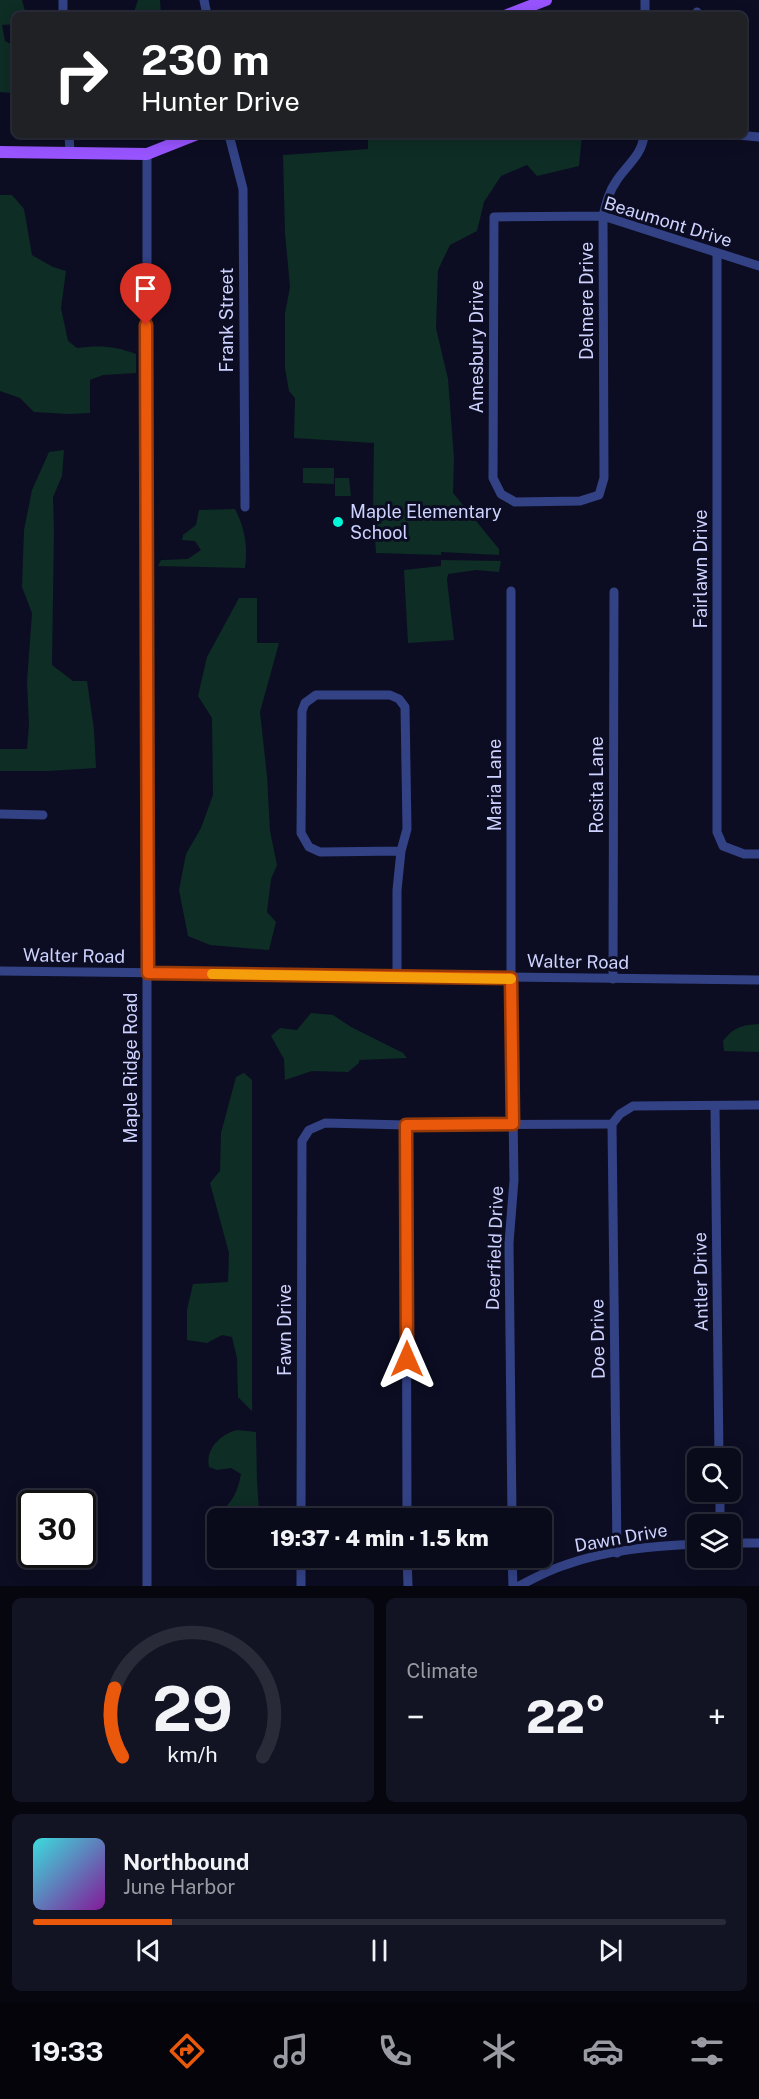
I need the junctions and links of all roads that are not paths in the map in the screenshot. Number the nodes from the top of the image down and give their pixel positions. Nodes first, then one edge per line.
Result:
1 (546, 0) edge
2 (515, 12) edge
3 (69, 138) edge
4 (187, 138) edge
5 (230, 138) edge
6 (643, 138) edge
7 (0, 152) edge
8 (70, 152) junction
9 (147, 154) junction
10 (603, 216) junction
11 (494, 217) joint
12 (717, 254) junction
13 (759, 266) edge
14 (494, 478) joint
15 (245, 507) dead end
16 (511, 591) dead end
17 (614, 591) dead end
18 (0, 814) edge
19 (43, 815) dead end
20 (401, 851) junction
21 (759, 854) edge
22 (0, 971) edge
23 (148, 973) junction
24 (397, 977) junction
25 (511, 978) junction
26 (613, 979) junction
27 (759, 980) edge
28 (759, 1105) edge
29 (715, 1106) junction
30 (513, 1124) junction
31 (612, 1124) junction
32 (406, 1125) junction
33 (719, 1448) edge
34 (301, 1508) edge
35 (407, 1508) edge
36 (512, 1508) edge
37 (741, 1543) edge
38 (759, 1543) edge
39 (687, 1544) edge
40 (617, 1553) junction
41 (301, 1568) edge
42 (408, 1568) edge
43 (512, 1568) edge
44 (147, 1586) edge
45 (301, 1586) edge
46 (408, 1586) edge
47 (513, 1586) edge
48 (519, 1586) edge

1 - 2 main road
3 - 8 street
4 - 9 main road
5 - 15 street, Frank Street
6 - 10 street, Delmere Drive
7 - 8 main road
8 - 9 main road
9 - 23 street, Maple Ridge Road
10 - 11 street, Beaumont Drive
10 - 12 street, Beaumont Drive
10 - 14 street, Delmere Drive
11 - 14 street, Amesbury Drive
12 - 13 street, Beaumont Drive
12 - 21 street, Fairlawn Drive
16 - 25 street, Maria Lane
17 - 26 street, Rosita Lane
18 - 19 street
20 - 20 street
20 - 24 street
22 - 23 street, Walter Road
23 - 24 street, Walter Road
23 - 44 street, Maple Ridge Road
24 - 25 street, Walter Road
25 - 26 street, Walter Road
25 - 30 street, Deerfield Drive
26 - 27 street, Walter Road
28 - 29 street
29 - 31 street
29 - 33 street, Antler Drive
30 - 31 street
30 - 32 street
30 - 36 street, Deerfield Drive
31 - 40 street, Doe Drive
32 - 34 street, Fawn Drive
32 - 35 street
37 - 38 street
39 - 40 street, Dawn Drive
40 - 48 street, Dawn Drive
41 - 45 street
42 - 46 street
43 - 47 street

